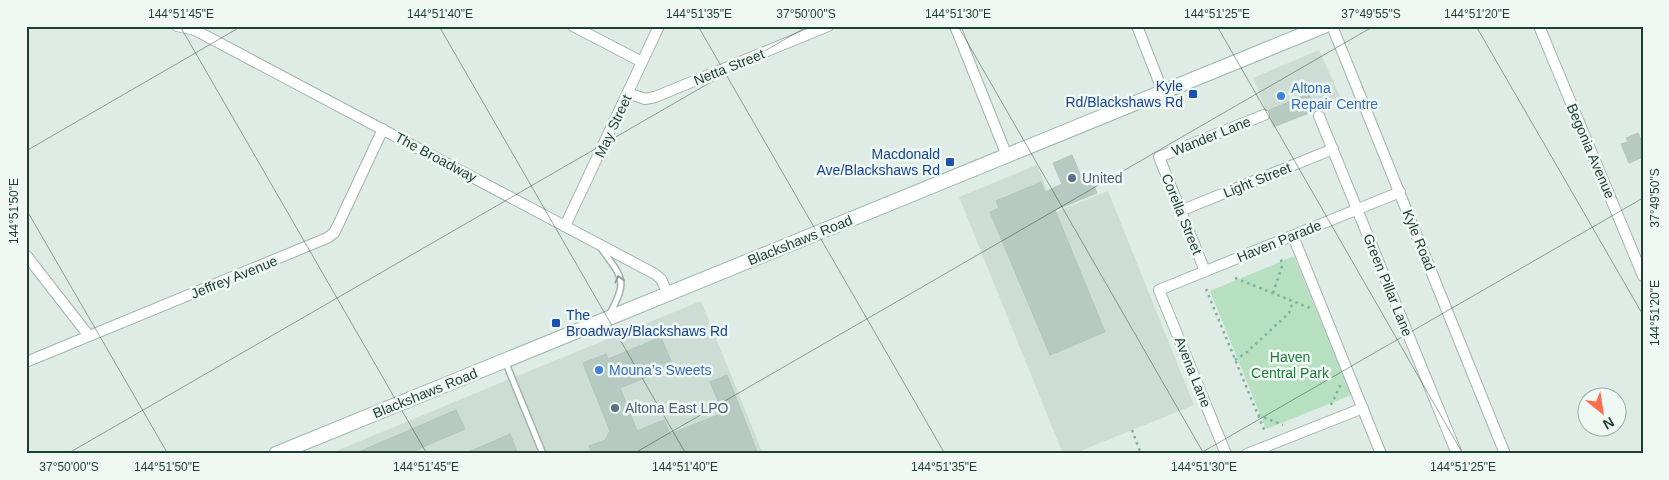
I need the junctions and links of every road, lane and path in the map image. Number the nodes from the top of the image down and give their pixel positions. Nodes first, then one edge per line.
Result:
1 (177, 26) edge
2 (573, 26) edge
3 (659, 26) edge
4 (828, 26) edge
5 (955, 26) edge
6 (1137, 26) edge
7 (1324, 26) edge
8 (1332, 26) edge
9 (1539, 26) edge
10 (193, 28) edge
11 (642, 62) junction
12 (1163, 92) junction
13 (628, 94) junction
14 (1264, 115) dead end
15 (1319, 116) dead end
16 (383, 130) junction
17 (1333, 149) junction
18 (1007, 156) junction
19 (1159, 157) joint
20 (1400, 192) junction
21 (1358, 210) junction
22 (1180, 211) junction
23 (565, 226) junction
24 (1293, 236) junction
25 (596, 242) junction
26 (26, 255) edge
27 (1281, 259) dead end
28 (1205, 271) junction
29 (1643, 276) edge
30 (1235, 278) dead end
31 (1159, 290) joint
32 (1206, 290) dead end
33 (1273, 293) junction
34 (668, 294) junction
35 (1293, 301) junction
36 (1313, 315) dead end
37 (606, 319) junction
38 (89, 336) junction
39 (505, 360) junction
40 (1235, 360) junction
41 (26, 362) edge
42 (1337, 376) dead end
43 (1341, 384) junction
44 (1344, 392) dead end
45 (1331, 405) dead end
46 (1363, 408) junction
47 (1258, 415) junction
48 (1283, 425) dead end
49 (1132, 430) dead end
50 (1265, 432) dead end
51 (293, 451) edge
52 (1380, 453) edge
53 (276, 454) edge
54 (543, 454) edge
55 (1142, 454) edge
56 (1226, 454) edge
57 (1247, 454) edge
58 (1457, 454) edge
59 (1505, 454) edge

1 - 10 street, The Broadway
2 - 11 street
3 - 11 street, May Street
4 - 13 street, Netta Street
5 - 18 street
6 - 12 street
7 - 12 main road, Blackshaws Road
8 - 20 street, Kyle Road
9 - 29 street, Begonia Avenue
10 - 16 street, The Broadway
11 - 13 street, May Street
12 - 18 main road, Blackshaws Road
13 - 23 street, May Street
14 - 19 street, Wander Lane
15 - 17 street, Green Pillar Lane
16 - 23 street, The Broadway
16 - 38 street, Jeffrey Avenue
17 - 21 street, Green Pillar Lane
17 - 22 street, Light Street
18 - 34 main road, Blackshaws Road
19 - 22 street, Corella Street
20 - 21 street, Haven Parade
20 - 59 street, Kyle Road
21 - 24 street, Haven Parade
21 - 58 street, Green Pillar Lane
22 - 28 street, Corella Street
23 - 25 street, The Broadway
24 - 28 street, Haven Parade
24 - 46 street
25 - 34 street, The Broadway
37 -> 25 lane
26 - 38 street
27 - 33 path
28 - 31 street, Haven Parade
30 - 33 path
31 - 56 street, Avena Lane
32 - 40 path
33 - 35 path
34 - 37 main road, Blackshaws Road
35 - 36 path
35 - 40 path
37 - 39 main road, Blackshaws Road
38 - 41 street, Jeffrey Avenue
39 - 51 main road, Blackshaws Road
39 - 54 lane
40 - 47 path
42 - 43 path
43 - 44 path
43 - 45 path
46 - 52 street
46 - 57 street
47 - 48 path
47 - 50 path
49 - 55 path
51 - 53 main road, Blackshaws Road

